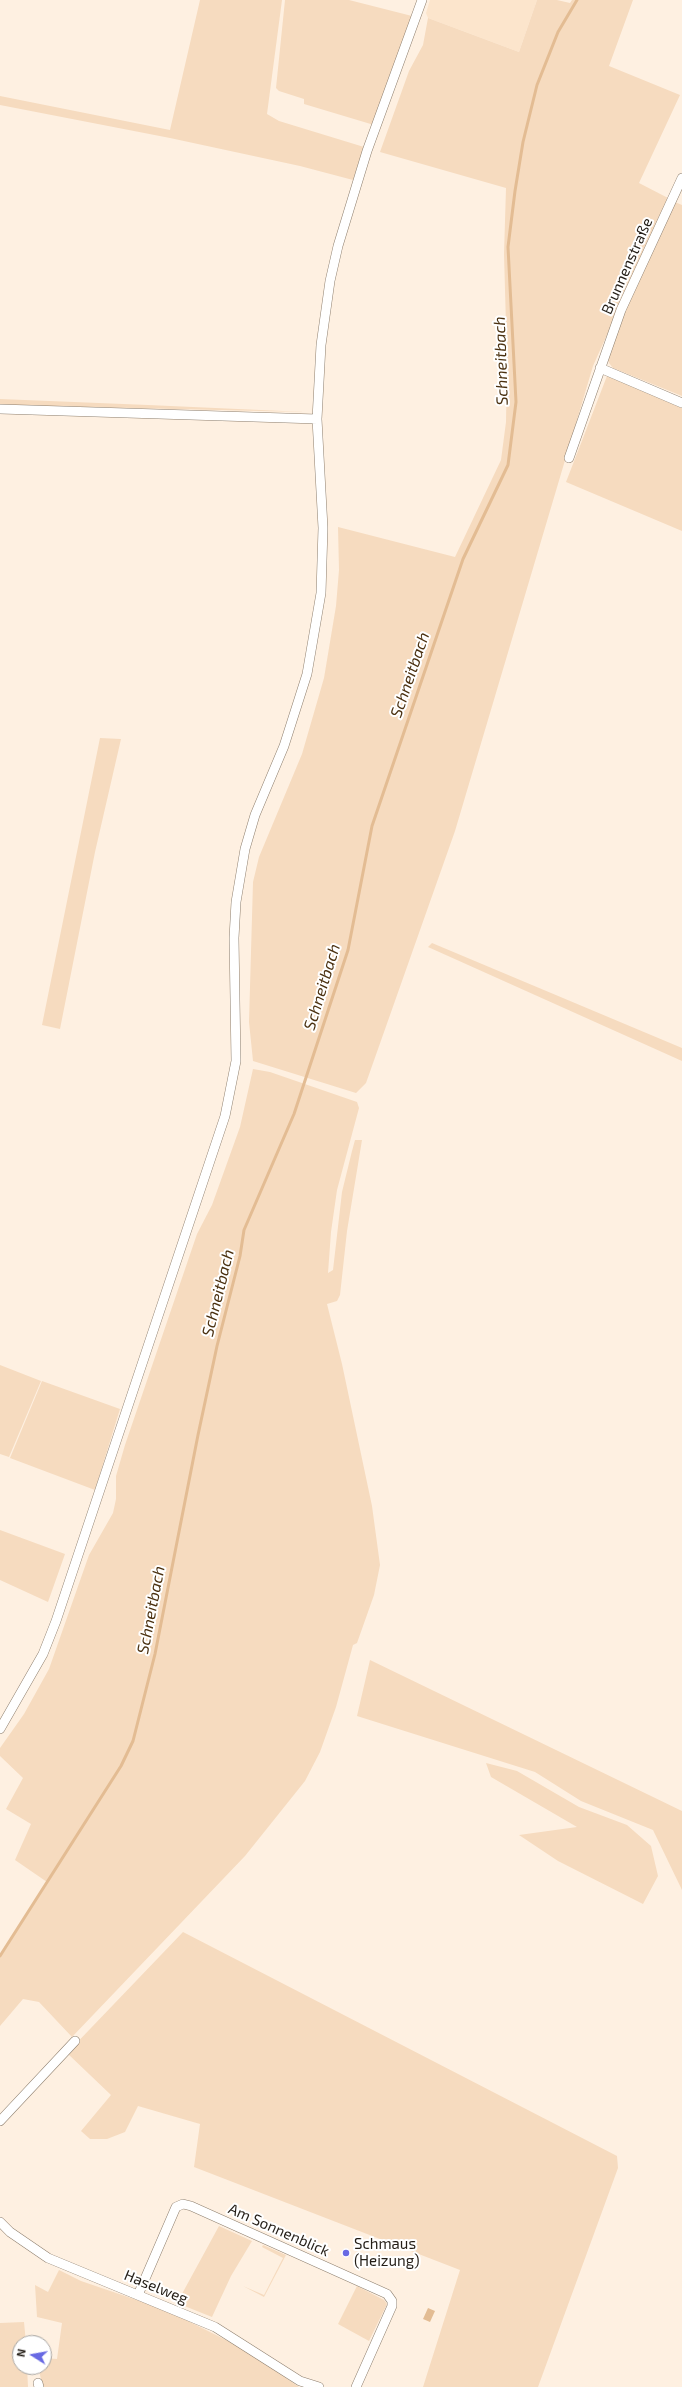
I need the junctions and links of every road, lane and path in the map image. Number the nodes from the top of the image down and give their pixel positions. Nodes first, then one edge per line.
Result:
1 (422, 0) edge
2 (682, 178) edge
3 (600, 368) junction
4 (682, 403) edge
5 (0, 409) edge
6 (317, 419) junction
7 (569, 458) dead end
8 (0, 1729) edge
9 (75, 2041) dead end
10 (0, 2121) edge
11 (0, 2222) edge
12 (138, 2295) junction
13 (319, 2387) edge
14 (356, 2387) edge

1 - 6 street
2 - 3 street, Brunnenstraße
3 - 4 street
3 - 7 street, Brunnenstraße
5 - 6 street
6 - 8 street
9 - 10 street
11 - 12 street, Haselweg
12 - 13 street, Haselweg
12 - 14 street, Am Sonnenblick

